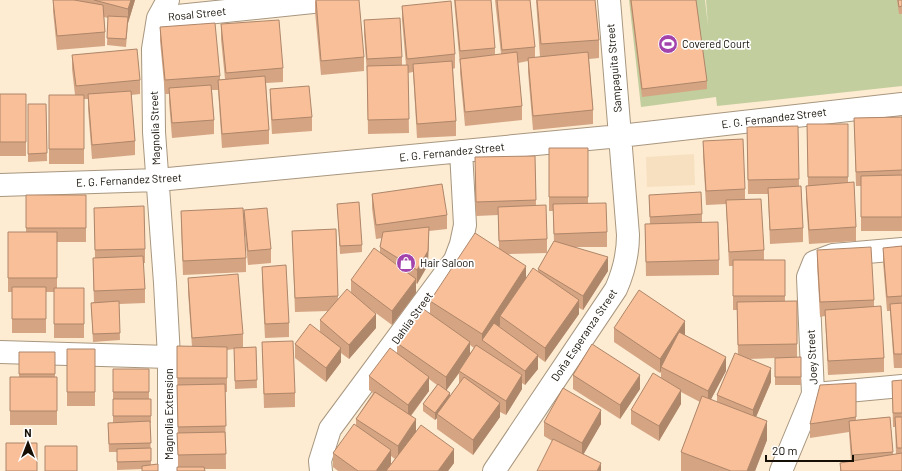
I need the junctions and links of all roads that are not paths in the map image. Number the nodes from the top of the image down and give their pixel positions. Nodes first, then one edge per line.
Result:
1 (332, 0) edge
2 (609, 0) edge
3 (163, 9) edge
4 (902, 104) edge
5 (620, 136) junction
6 (461, 152) junction
7 (158, 180) junction
8 (0, 185) edge
9 (902, 249) edge
10 (0, 352) edge
11 (169, 357) junction
12 (902, 386) edge
13 (813, 394) junction
14 (169, 471) edge
15 (321, 471) edge
16 (494, 471) edge
17 (781, 471) edge

1 - 3 street, Rosal Street
2 - 5 street, Sampaguita Street
3 - 7 street, Magnolia Street
4 - 5 street, E. G. Fernandez Street
5 - 6 street, E. G. Fernandez Street
5 - 16 street, Doña Esperanza Street
6 - 7 street, E. G. Fernandez Street
6 - 15 street, Dahlia Street
7 - 8 street, E. G. Fernandez Street
7 - 11 street, Magnolia Street
9 - 13 street, Joey Street
10 - 11 street
11 - 14 street, Magnolia Extension
12 - 13 street
13 - 17 street, Joey Street

